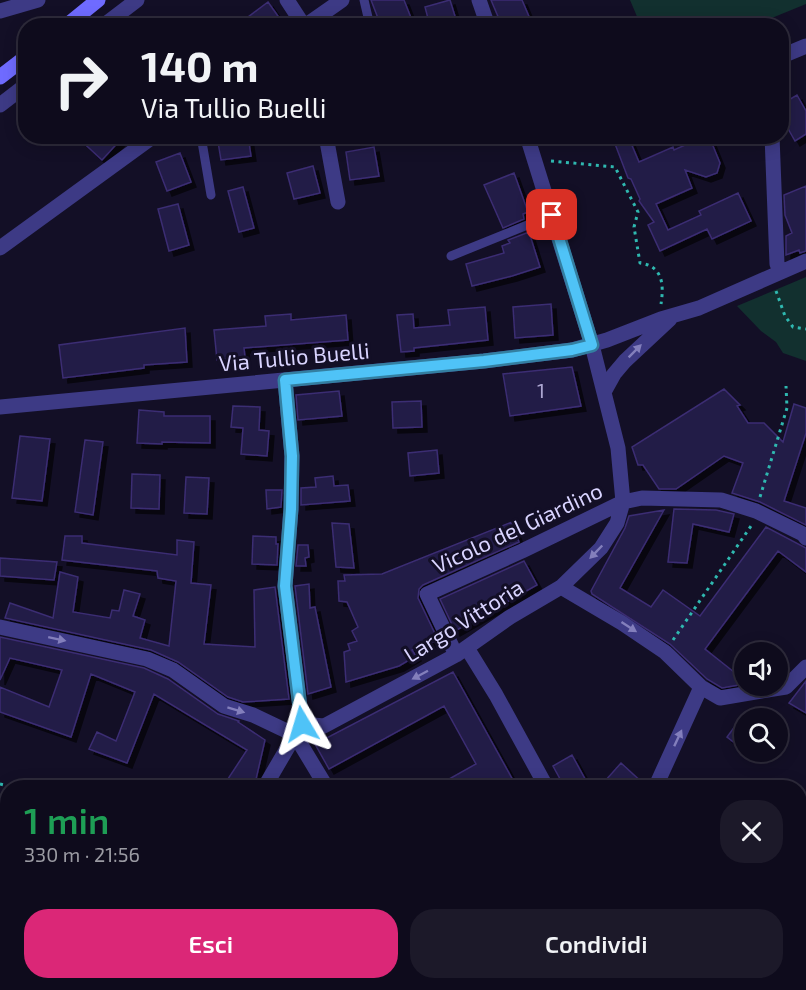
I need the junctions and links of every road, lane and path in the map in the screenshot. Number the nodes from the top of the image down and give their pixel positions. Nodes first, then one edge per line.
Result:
1 (38, 0) edge
2 (99, 0) edge
3 (137, 0) edge
4 (287, 0) edge
5 (342, 0) edge
6 (364, 0) edge
7 (481, 0) edge
8 (0, 11) edge
9 (76, 18) edge
10 (113, 18) edge
11 (299, 18) edge
12 (316, 18) edge
13 (368, 18) edge
14 (486, 18) edge
15 (491, 18) edge
16 (806, 46) edge
17 (789, 53) edge
18 (18, 63) edge
19 (0, 77) edge
20 (18, 91) edge
21 (0, 105) edge
22 (138, 144) edge
23 (202, 144) edge
24 (327, 144) edge
25 (530, 144) edge
26 (772, 144) edge
27 (552, 171) dead end
28 (211, 195) dead end
29 (338, 202) dead end
30 (552, 215) junction
31 (0, 248) edge
32 (451, 256) dead end
33 (806, 261) edge
34 (781, 271) junction
35 (774, 286) dead end
36 (655, 308) dead end
37 (672, 316) junction
38 (806, 329) edge
39 (592, 345) junction
40 (285, 380) junction
41 (786, 386) dead end
42 (604, 392) junction
43 (0, 407) edge
44 (623, 502) junction
45 (756, 511) junction
46 (806, 538) edge
47 (561, 587) junction
48 (0, 627) edge
49 (461, 652) junction
50 (665, 652) junction
51 (806, 667) edge
52 (701, 687) junction
53 (298, 729) junction
54 (269, 780) edge
55 (323, 780) edge
56 (540, 780) edge
57 (659, 780) edge

1 - 8 street
2 - 9 main road
3 - 10 street
4 - 11 street
5 - 12 street
6 - 13 lane
7 - 14 street
7 - 15 lane
16 - 17 street
18 - 19 main road
20 - 21 street
22 - 31 street
23 - 28 lane
24 - 29 street
25 - 30 street
26 - 34 street
27 - 36 path
30 - 32 lane
30 - 39 street
33 - 34 street, Via Tullio Buelli
34 - 37 street, Via Tullio Buelli
35 - 38 path
37 - 39 street, Via Tullio Buelli
42 -> 37 street
39 - 40 street, Via Tullio Buelli
39 - 42 street
40 - 43 street, Via Tullio Buelli
40 - 53 street
41 - 45 path
42 - 44 street
44 - 45 street
44 -> 47 street, Largo Vittoria
44 - 49 street, Vicolo del Giardino
45 - 46 street
45 - 50 path
47 - 49 street, Largo Vittoria
47 -> 50 street
48 -> 53 street
49 -> 53 street, Largo Vittoria
49 - 56 street
50 - 52 street
51 - 52 street
57 -> 52 street
53 - 54 street
53 - 55 street

